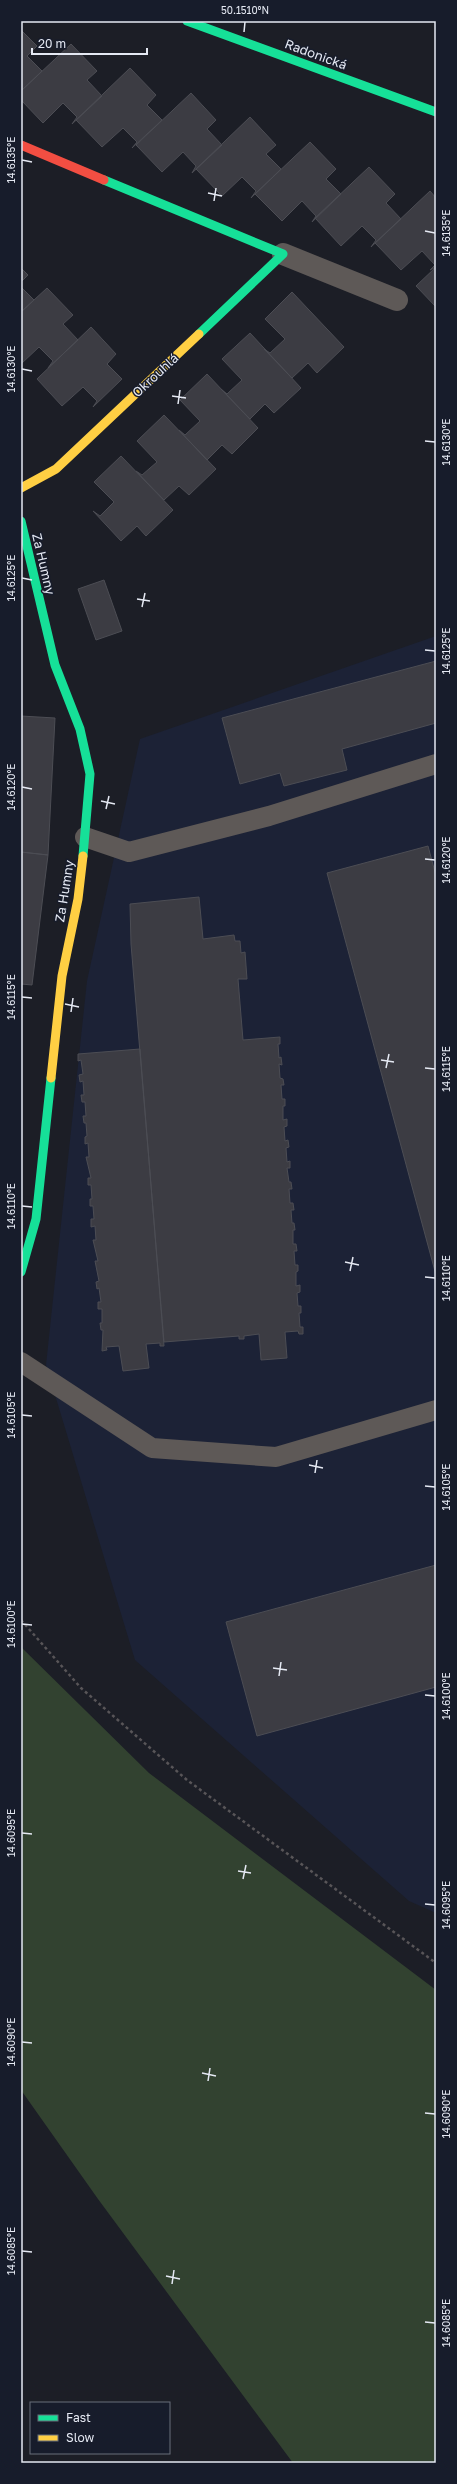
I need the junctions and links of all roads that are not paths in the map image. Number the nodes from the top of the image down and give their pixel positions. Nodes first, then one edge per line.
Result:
1 (187, 21) edge
2 (436, 112) edge
3 (21, 145) edge
4 (283, 254) junction
5 (397, 300) dead end
6 (21, 488) edge
7 (21, 521) edge
8 (436, 764) edge
9 (85, 837) junction
10 (21, 1272) edge
11 (21, 1362) edge
12 (436, 1410) edge

1 - 2 street, Radonická
3 - 4 street
4 - 5 street
4 - 6 street, Okrouhlá
7 - 9 street, Za Humny
8 - 9 lane
9 - 10 street, Za Humny
11 - 12 lane

